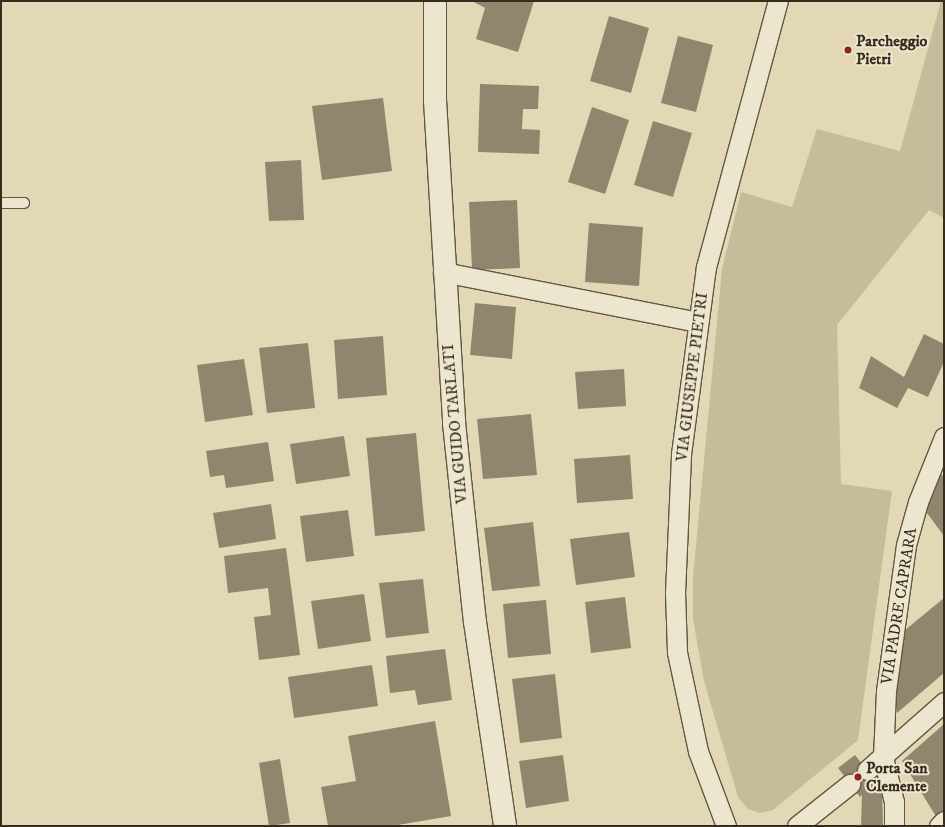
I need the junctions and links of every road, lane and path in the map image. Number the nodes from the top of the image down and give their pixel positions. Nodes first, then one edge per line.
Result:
1 (778, 1) edge
2 (431, 7) edge
3 (1, 203) edge
4 (24, 203) dead end
5 (442, 272) junction
6 (698, 322) junction
7 (944, 437) edge
8 (940, 462) edge
9 (944, 702) edge
10 (883, 757) junction
11 (867, 770) dead end
12 (850, 784) dead end
13 (944, 821) edge
14 (505, 826) edge
15 (726, 826) edge
16 (797, 826) edge
17 (894, 826) edge
18 (939, 826) edge

1 - 6 street, VIA GIUSEPPE PIETRI
2 - 5 main road, VIA GUIDO TARLATI
3 - 4 lane
5 - 6 street
5 - 14 main road, VIA GUIDO TARLATI
6 - 15 street, VIA GIUSEPPE PIETRI
7 - 8 street, VIA PADRE CAPRARA
8 - 10 street, VIA PADRE CAPRARA
9 - 10 street
10 - 11 street
10 - 17 street, VIA PADRE CAPRARA
12 - 16 street
13 - 18 street

